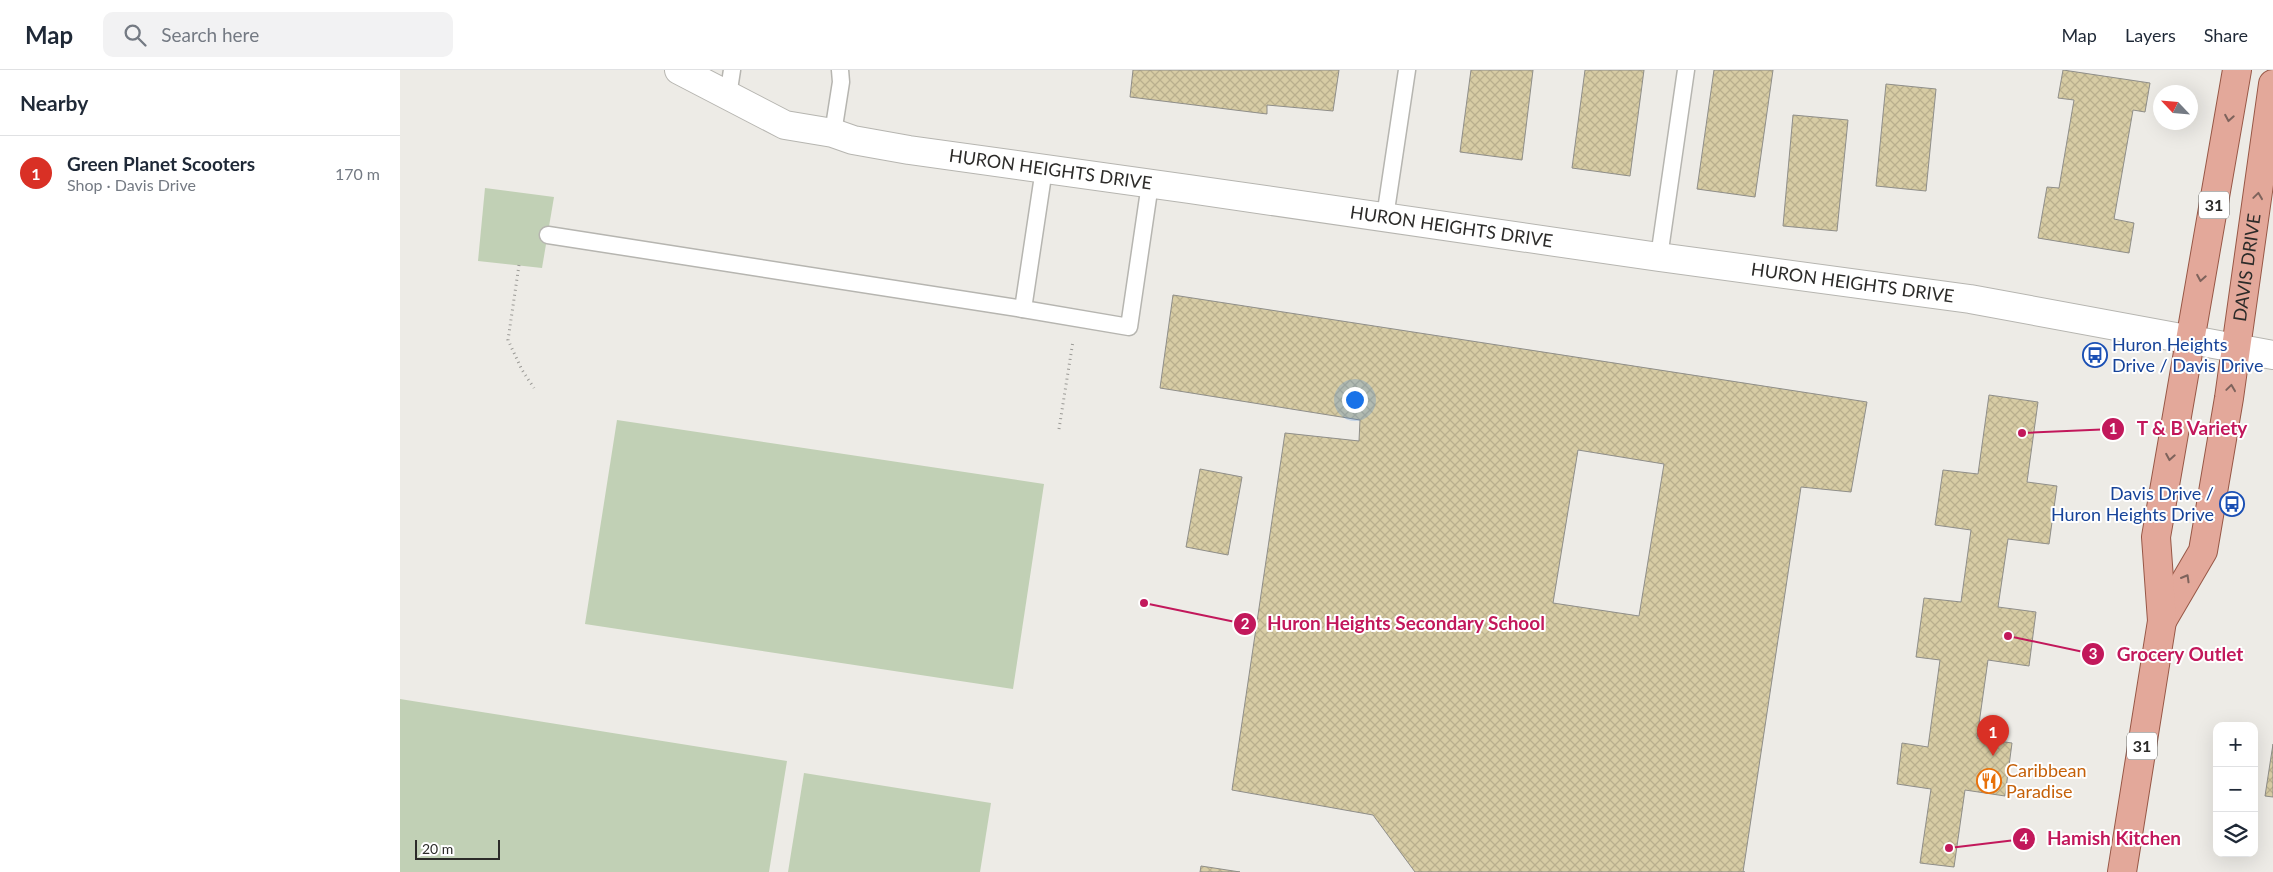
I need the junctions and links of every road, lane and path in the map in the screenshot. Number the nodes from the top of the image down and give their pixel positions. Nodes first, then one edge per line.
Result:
1 (679, 70) edge
2 (840, 70) edge
3 (1407, 70) edge
4 (1686, 70) edge
5 (2237, 70) edge
6 (730, 83) edge
7 (2273, 84) edge
8 (833, 134) junction
9 (2269, 138) edge
10 (1044, 169) junction
11 (1150, 184) junction
12 (1385, 217) junction
13 (548, 234) dead end
14 (1659, 257) junction
15 (519, 265) dead end
16 (1023, 309) junction
17 (2191, 340) junction
18 (2236, 348) junction
19 (2273, 355) edge
20 (1069, 363) dead end
21 (534, 388) dead end
22 (1059, 429) dead end
23 (2162, 620) junction
24 (2122, 872) edge

1 - 6 street, HURON HEIGHTS DRIVE
2 - 8 lane
3 - 12 lane
4 - 14 lane
5 -> 17 main road, DAVIS DRIVE / 31
6 - 8 street, HURON HEIGHTS DRIVE
7 - 9 main road, DAVIS DRIVE / 31
8 - 10 street, HURON HEIGHTS DRIVE
18 -> 9 main road, DAVIS DRIVE / 31
10 - 11 street, HURON HEIGHTS DRIVE
10 - 16 lane
11 - 12 street, HURON HEIGHTS DRIVE
11 - 16 lane
12 - 14 street, HURON HEIGHTS DRIVE
13 - 16 lane
14 - 17 street, HURON HEIGHTS DRIVE
15 - 21 path
17 - 18 street, HURON HEIGHTS DRIVE
17 -> 23 main road, DAVIS DRIVE / 31
18 - 19 street, HURON HEIGHTS DRIVE
23 -> 18 main road, DAVIS DRIVE / 31
20 - 22 path
23 - 24 main road, DAVIS DRIVE / 31

